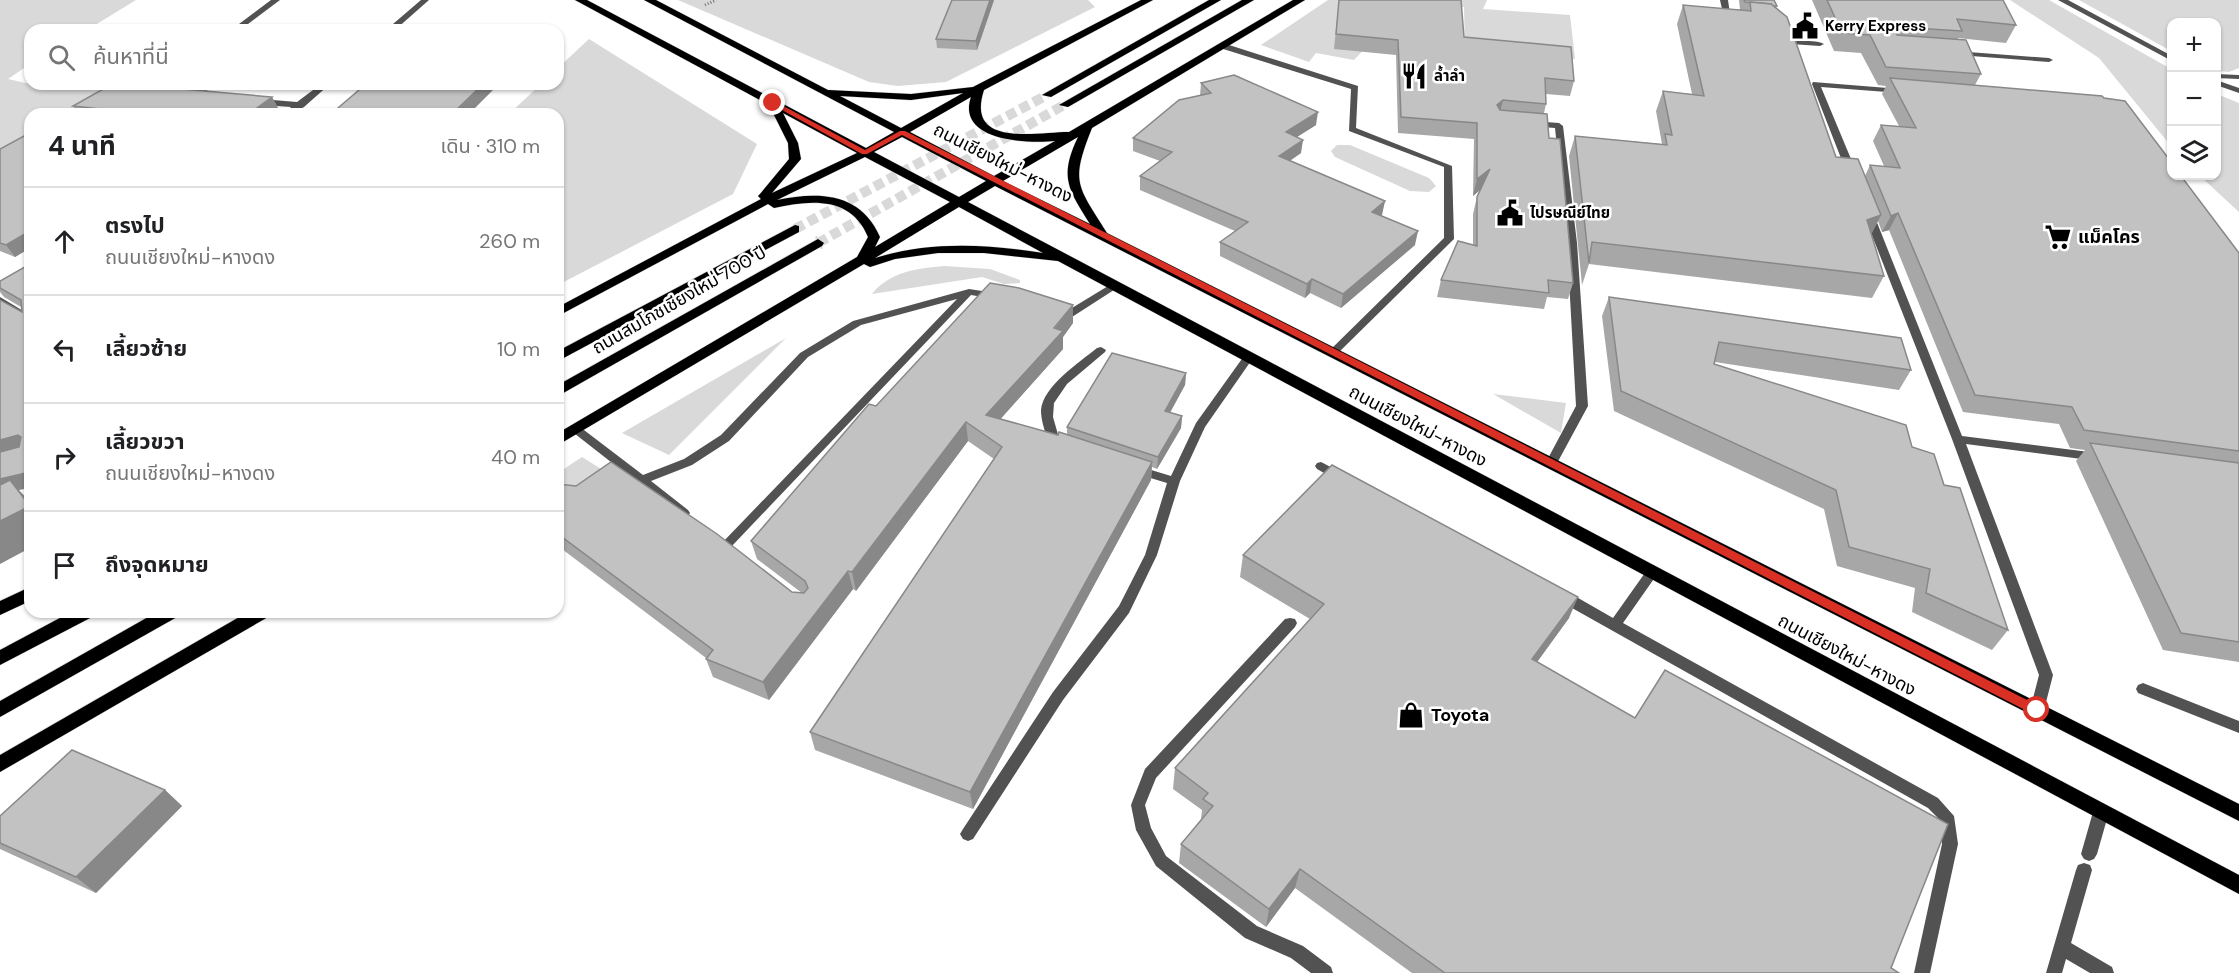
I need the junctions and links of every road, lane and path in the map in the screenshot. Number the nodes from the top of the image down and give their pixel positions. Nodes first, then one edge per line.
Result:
1 (276, 0) edge
2 (425, 0) edge
3 (580, 0) edge
4 (649, 0) edge
5 (1148, 0) edge
6 (1216, 0) edge
7 (1249, 0) edge
8 (1300, 0) edge
9 (1724, 0) edge
10 (2062, 0) edge
11 (698, 8) dead end
12 (708, 12) dead end
13 (1746, 18) edge
14 (243, 24) edge
15 (397, 24) edge
16 (1780, 30) edge
17 (1820, 44) dead end
18 (1223, 46) junction
19 (1947, 53) edge
20 (2167, 55) edge
21 (2049, 60) dead end
22 (2221, 76) edge
23 (2239, 77) edge
24 (2221, 83) edge
25 (984, 86) junction
26 (320, 90) edge
27 (823, 91) junction
28 (1910, 92) edge
29 (2239, 92) edge
30 (1047, 95) tunnel mouth
31 (256, 101) edge
32 (773, 103) junction
33 (301, 105) junction
34 (1064, 105) tunnel mouth
35 (296, 108) edge
36 (1523, 123) edge
37 (1087, 128) junction
38 (902, 132) junction
39 (865, 153) junction
40 (995, 181) junction
41 (1856, 184) edge
42 (958, 203) junction
43 (1865, 206) edge
44 (745, 211) junction
45 (795, 229) tunnel mouth
46 (1103, 236) junction
47 (819, 243) tunnel mouth
48 (1065, 260) junction
49 (858, 263) junction
50 (835, 276) junction
51 (1113, 286) junction
52 (969, 292) junction
53 (1002, 298) edge
54 (0, 300) edge
55 (564, 309) edge
56 (1046, 309) edge
57 (24, 316) edge
58 (1101, 350) dead end
59 (1332, 353) junction
60 (564, 354) edge
61 (1248, 358) junction
62 (564, 389) edge
63 (576, 430) junction
64 (564, 437) edge
65 (1958, 439) junction
66 (1074, 450) edge
67 (2108, 459) edge
68 (1551, 464) junction
69 (1321, 466) dead end
70 (1130, 467) edge
71 (642, 480) junction
72 (1174, 481) junction
73 (1353, 483) edge
74 (698, 523) edge
75 (726, 545) edge
76 (1652, 573) junction
77 (1552, 591) edge
78 (24, 596) edge
79 (0, 609) edge
80 (75, 618) edge
81 (161, 618) edge
82 (252, 618) edge
83 (1290, 623) dead end
84 (1615, 625) junction
85 (0, 658) edge
86 (2143, 689) dead end
87 (0, 710) edge
88 (2037, 710) junction
89 (2239, 728) edge
90 (0, 764) edge
91 (2101, 812) junction
92 (2239, 813) edge
93 (968, 834) dead end
94 (2089, 854) dead end
95 (2084, 870) dead end
96 (2239, 885) edge
97 (2062, 947) junction
98 (1325, 973) edge
99 (1922, 973) edge
100 (2054, 973) edge
101 (2106, 973) edge

1 - 14 street
2 - 15 street
3 - 32 main road, ถนนเชียงใหม่-หางดง
4 - 27 main road, ถนนเชียงใหม่-หางดง
5 - 25 main road
6 - 30 main road
7 - 34 main road
8 - 18 main road
9 - 13 street
10 - 20 street
11 - 12 path
16 - 17 street
18 - 37 main road
18 - 59 street
19 - 21 street
22 - 23 street
24 - 29 street
25 - 27 main road
25 - 37 main road
25 - 38 main road
26 - 33 street
27 - 38 main road, ถนนเชียงใหม่-หางดง
28 - 41 street
31 - 33 street
32 - 39 main road, ถนนเชียงใหม่-หางดง
32 - 44 main road
33 - 35 street
36 - 68 street
37 - 40 main road
37 - 46 main road
38 - 39 main road
38 - 40 main road, ถนนเชียงใหม่-หางดง
39 - 42 main road, ถนนเชียงใหม่-หางดง
39 - 44 main road
40 - 42 main road
40 - 46 main road, ถนนเชียงใหม่-หางดง
42 - 48 main road, ถนนเชียงใหม่-หางดง
42 - 49 main road
43 - 65 street
44 - 49 main road
44 - 55 main road
45 - 60 main road, ถนนสมโภชเชียงใหม่ 700 ปี
46 - 59 main road, ถนนเชียงใหม่-หางดง
47 - 62 main road, ถนนสมโภชเชียงใหม่ 700 ปี
48 - 50 main road
48 - 51 main road, ถนนเชียงใหม่-หางดง
49 - 50 main road
50 - 63 main road
51 - 56 street
51 - 61 main road, ถนนเชียงใหม่-หางดง
52 - 53 street
52 - 71 street
52 - 75 street
54 - 57 street
58 - 66 street
59 - 68 main road, ถนนเชียงใหม่-หางดง
61 - 72 street
61 - 76 main road, ถนนเชียงใหม่-หางดง
63 - 64 main road
63 - 71 street
65 - 67 street
65 - 88 street
68 - 88 main road, ถนนเชียงใหม่-หางดง
69 - 73 street
70 - 72 street
71 - 74 street
72 - 93 street
76 - 84 street
76 - 91 main road, ถนนเชียงใหม่-หางดง
77 - 84 street
78 - 79 main road
80 - 85 main road
81 - 87 main road
82 - 90 main road
83 - 98 street
84 - 99 street
86 - 89 street
88 - 92 main road, ถนนเชียงใหม่-หางดง
91 - 94 street
91 - 96 main road, ถนนเชียงใหม่-หางดง
95 - 97 street
97 - 100 street
97 - 101 street

